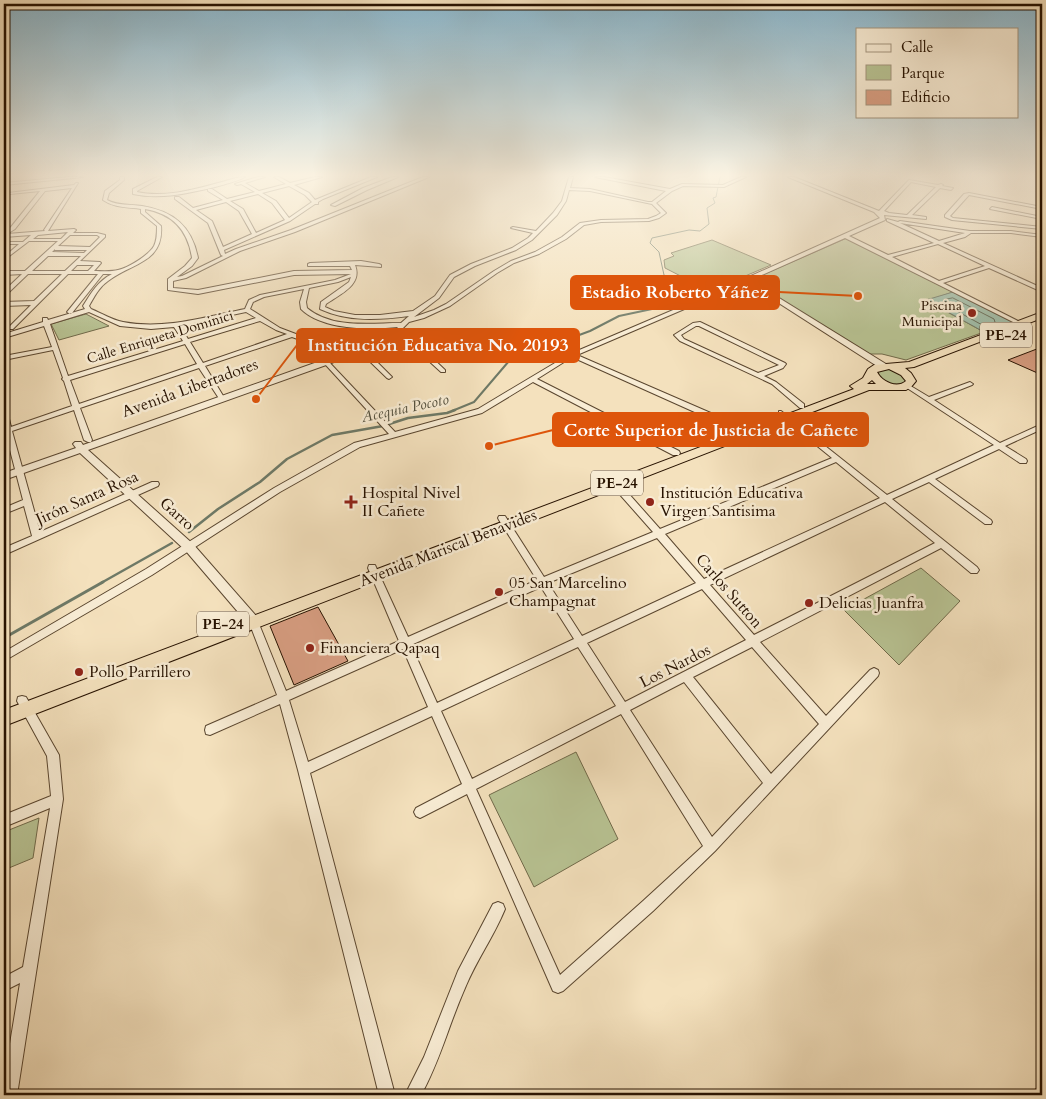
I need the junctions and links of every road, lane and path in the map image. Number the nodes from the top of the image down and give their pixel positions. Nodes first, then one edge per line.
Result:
1 (159, 228) edge
2 (184, 228) edge
3 (212, 228) edge
4 (251, 228) edge
5 (268, 228) edge
6 (297, 228) edge
7 (515, 228) edge
8 (540, 228) edge
9 (576, 228) edge
10 (862, 228) edge
11 (908, 228) edge
12 (949, 228) edge
13 (37, 232) junction
14 (536, 232) junction
15 (970, 232) junction
16 (254, 234) junction
17 (4, 235) edge
18 (846, 236) junction
19 (1042, 236) edge
20 (66, 237) junction
21 (25, 242) junction
22 (4, 243) edge
23 (938, 243) junction
24 (55, 248) junction
25 (89, 248) junction
26 (221, 250) junction
27 (48, 254) junction
28 (83, 254) junction
29 (225, 256) junction
30 (888, 257) junction
31 (4, 259) edge
32 (75, 263) junction
33 (352, 264) junction
34 (310, 265) dead end
35 (379, 266) dead end
36 (990, 266) junction
37 (90, 272) junction
38 (102, 272) junction
39 (119, 272) junction
40 (4, 273) edge
41 (28, 273) junction
42 (65, 273) junction
43 (355, 273) junction
44 (170, 280) junction
45 (743, 280) junction
46 (938, 283) junction
47 (307, 289) dead end
48 (1042, 290) edge
49 (4, 294) edge
50 (34, 303) junction
51 (4, 304) edge
52 (88, 308) junction
53 (247, 310) junction
54 (70, 312) junction
55 (415, 312) junction
56 (1042, 315) edge
57 (262, 318) junction
58 (689, 320) dead end
59 (46, 321) junction
60 (1042, 322) edge
61 (698, 323) junction
62 (176, 325) junction
63 (401, 326) junction
64 (1023, 326) junction
65 (7, 329) edge
66 (291, 335) junction
67 (4, 336) edge
68 (186, 341) junction
69 (55, 348) junction
70 (360, 349) junction
71 (343, 352) junction
72 (572, 354) junction
73 (4, 358) edge
74 (326, 362) junction
75 (201, 365) junction
76 (880, 368) junction
77 (443, 371) dead end
78 (758, 375) junction
79 (389, 377) dead end
80 (65, 379) junction
81 (532, 379) junction
82 (909, 383) junction
83 (970, 384) dead end
84 (894, 387) junction
85 (221, 396) junction
86 (929, 400) junction
87 (802, 406) junction
88 (76, 407) junction
89 (4, 415) edge
90 (785, 416) junction
91 (1042, 426) edge
92 (389, 429) junction
93 (740, 429) junction
94 (7, 434) edge
95 (83, 445) junction
96 (999, 446) junction
97 (676, 453) junction
98 (837, 459) junction
99 (1023, 461) dead end
100 (18, 469) junction
101 (4, 470) edge
102 (4, 477) edge
103 (931, 480) junction
104 (613, 481) junction
105 (155, 484) dead end
106 (131, 495) junction
107 (887, 500) junction
108 (26, 502) junction
109 (4, 511) edge
110 (505, 522) junction
111 (988, 522) dead end
112 (659, 533) junction
113 (37, 537) junction
114 (942, 544) junction
115 (189, 547) junction
116 (4, 552) edge
117 (974, 570) dead end
118 (374, 572) junction
119 (542, 582) junction
120 (702, 584) junction
121 (251, 619) junction
122 (579, 641) junction
123 (404, 642) junction
124 (754, 642) junction
125 (4, 657) edge
126 (874, 673) dead end
127 (687, 677) junction
128 (283, 697) junction
129 (24, 705) junction
130 (4, 708) edge
131 (434, 709) junction
132 (623, 709) junction
133 (4, 718) edge
134 (826, 724) junction
135 (210, 730) dead end
136 (304, 770) junction
137 (771, 783) junction
138 (469, 788) junction
139 (57, 799) junction
140 (420, 812) dead end
141 (4, 821) edge
142 (712, 847) junction
143 (498, 909) dead end
144 (28, 972) junction
145 (4, 984) edge
146 (9, 1095) edge
147 (387, 1095) edge
148 (413, 1095) edge

1 - 39 street
2 - 44 street
3 - 26 street
4 - 16 street
5 - 16 street
6 - 29 street
7 - 14 street
8 - 14 street
9 - 63 street
10 - 18 street
11 - 23 street
12 - 15 street
13 - 17 street
13 - 20 street
13 - 21 street
14 - 55 street
15 - 19 street
15 - 23 street
16 - 26 street
18 - 30 street
18 - 45 street
20 - 21 street
20 - 24 street
20 - 25 street
21 - 22 street
21 - 31 street
23 - 30 street
23 - 36 street
24 - 25 street
24 - 27 street
25 - 28 street
26 - 29 street
27 - 28 street
27 - 41 street
28 - 32 street
29 - 44 street
30 - 46 street
32 - 37 street
32 - 42 street
33 - 34 street
33 - 35 street
33 - 43 street
36 - 46 street
36 - 48 street
37 - 38 street
37 - 42 street
38 - 39 street
38 - 54 street
39 - 52 street
40 - 41 street
41 - 42 street
41 - 49 street
42 - 50 street
43 - 44 street
43 - 53 street
43 - 55 street
45 - 72 street
45 - 76 street
46 - 64 street
47 - 63 street
50 - 51 street
50 - 65 street
52 - 54 street
52 - 59 street
52 - 62 street
53 - 57 street
53 - 62 street
54 - 59 street
55 - 63 street
56 - 64 highway, PE-24
57 - 66 street
57 - 68 street, Calle Enriqueta Dominici
58 - 61 street
59 - 65 street
59 - 67 street
59 - 69 street
60 - 64 highway, PE-24
61 - 78 street
61 - 78 street
62 - 68 street
63 - 71 street
64 - 76 highway, PE-24
64 - 82 highway, PE-24
66 - 71 street
66 - 75 street
68 - 75 street
68 - 80 street, Calle Enriqueta Dominici
69 - 73 street
69 - 80 street
70 - 71 street
70 - 77 street
70 - 79 street
71 - 74 street, Avenida Libertadores
71 - 85 street, Avenida Libertadores
72 - 81 street
72 - 93 street
74 - 85 street, Avenida Libertadores
74 - 92 street
75 - 85 street
75 - 88 street
76 - 82 highway
76 - 84 highway
76 - 87 highway, Avenida Mariscal Benavides / PE-24
78 - 87 street
80 - 88 street
81 - 92 street
81 - 97 street
82 - 84 highway, Avenida Mariscal Benavides
82 - 86 street
83 - 86 street
84 - 90 highway, Avenida Mariscal Benavides / PE-24
85 - 95 street, Avenida Libertadores
86 - 96 street
87 - 90 highway, Avenida Mariscal Benavides / PE-24
88 - 94 street
88 - 95 street
89 - 94 street
90 - 93 highway, Avenida Mariscal Benavides / PE-24
90 - 98 street
90 - 104 highway, Avenida Mariscal Benavides / PE-24
91 - 96 street
92 - 115 street
93 - 97 highway, Avenida Mariscal Benavides / PE-24
94 - 100 street
95 - 100 street, Avenida Libertadores
95 - 106 street, Garro
96 - 99 street
96 - 103 street
97 - 104 highway, Avenida Mariscal Benavides / PE-24
98 - 107 street
98 - 112 street
100 - 101 street, Avenida Libertadores
100 - 102 street, Avenida Libertadores
100 - 108 street
103 - 107 street
103 - 111 street
104 - 110 highway, Avenida Mariscal Benavides / PE-24
104 - 112 street, Carlos Sutton
105 - 106 street, Jirón Santa Rosa
106 - 113 street, Jirón Santa Rosa
106 - 115 street, Garro
107 - 114 street
107 - 120 street
108 - 109 street
108 - 113 street
110 - 118 highway, Avenida Mariscal Benavides / PE-24
110 - 119 street
112 - 119 street
112 - 120 street, Carlos Sutton
113 - 116 street, Jirón Santa Rosa
114 - 117 street
114 - 124 street, Los Nardos
115 - 121 street, Garro
115 - 125 street
118 - 121 highway, Avenida Mariscal Benavides / PE-24
118 - 123 street
119 - 122 street
119 - 123 street
120 - 122 street
120 - 124 street, Carlos Sutton
121 - 128 street
121 - 129 highway, Avenida Mariscal Benavides / PE-24
122 - 131 street
122 - 132 street
123 - 128 street
123 - 131 street
124 - 127 street, Los Nardos
124 - 134 street, Carlos Sutton
126 - 134 street
127 - 132 street, Los Nardos
127 - 137 street
128 - 135 street
128 - 136 street
129 - 130 highway, Avenida Mariscal Benavides / PE-24
129 - 133 highway, Avenida Mariscal Benavides / PE-24
129 - 139 street
131 - 136 street
131 - 138 street
132 - 138 street, Los Nardos
132 - 142 street
134 - 137 street
136 - 147 street
137 - 142 street
138 - 140 street, Los Nardos
138 - 142 street
139 - 141 street
139 - 144 street
143 - 148 street
144 - 145 street
144 - 146 street

